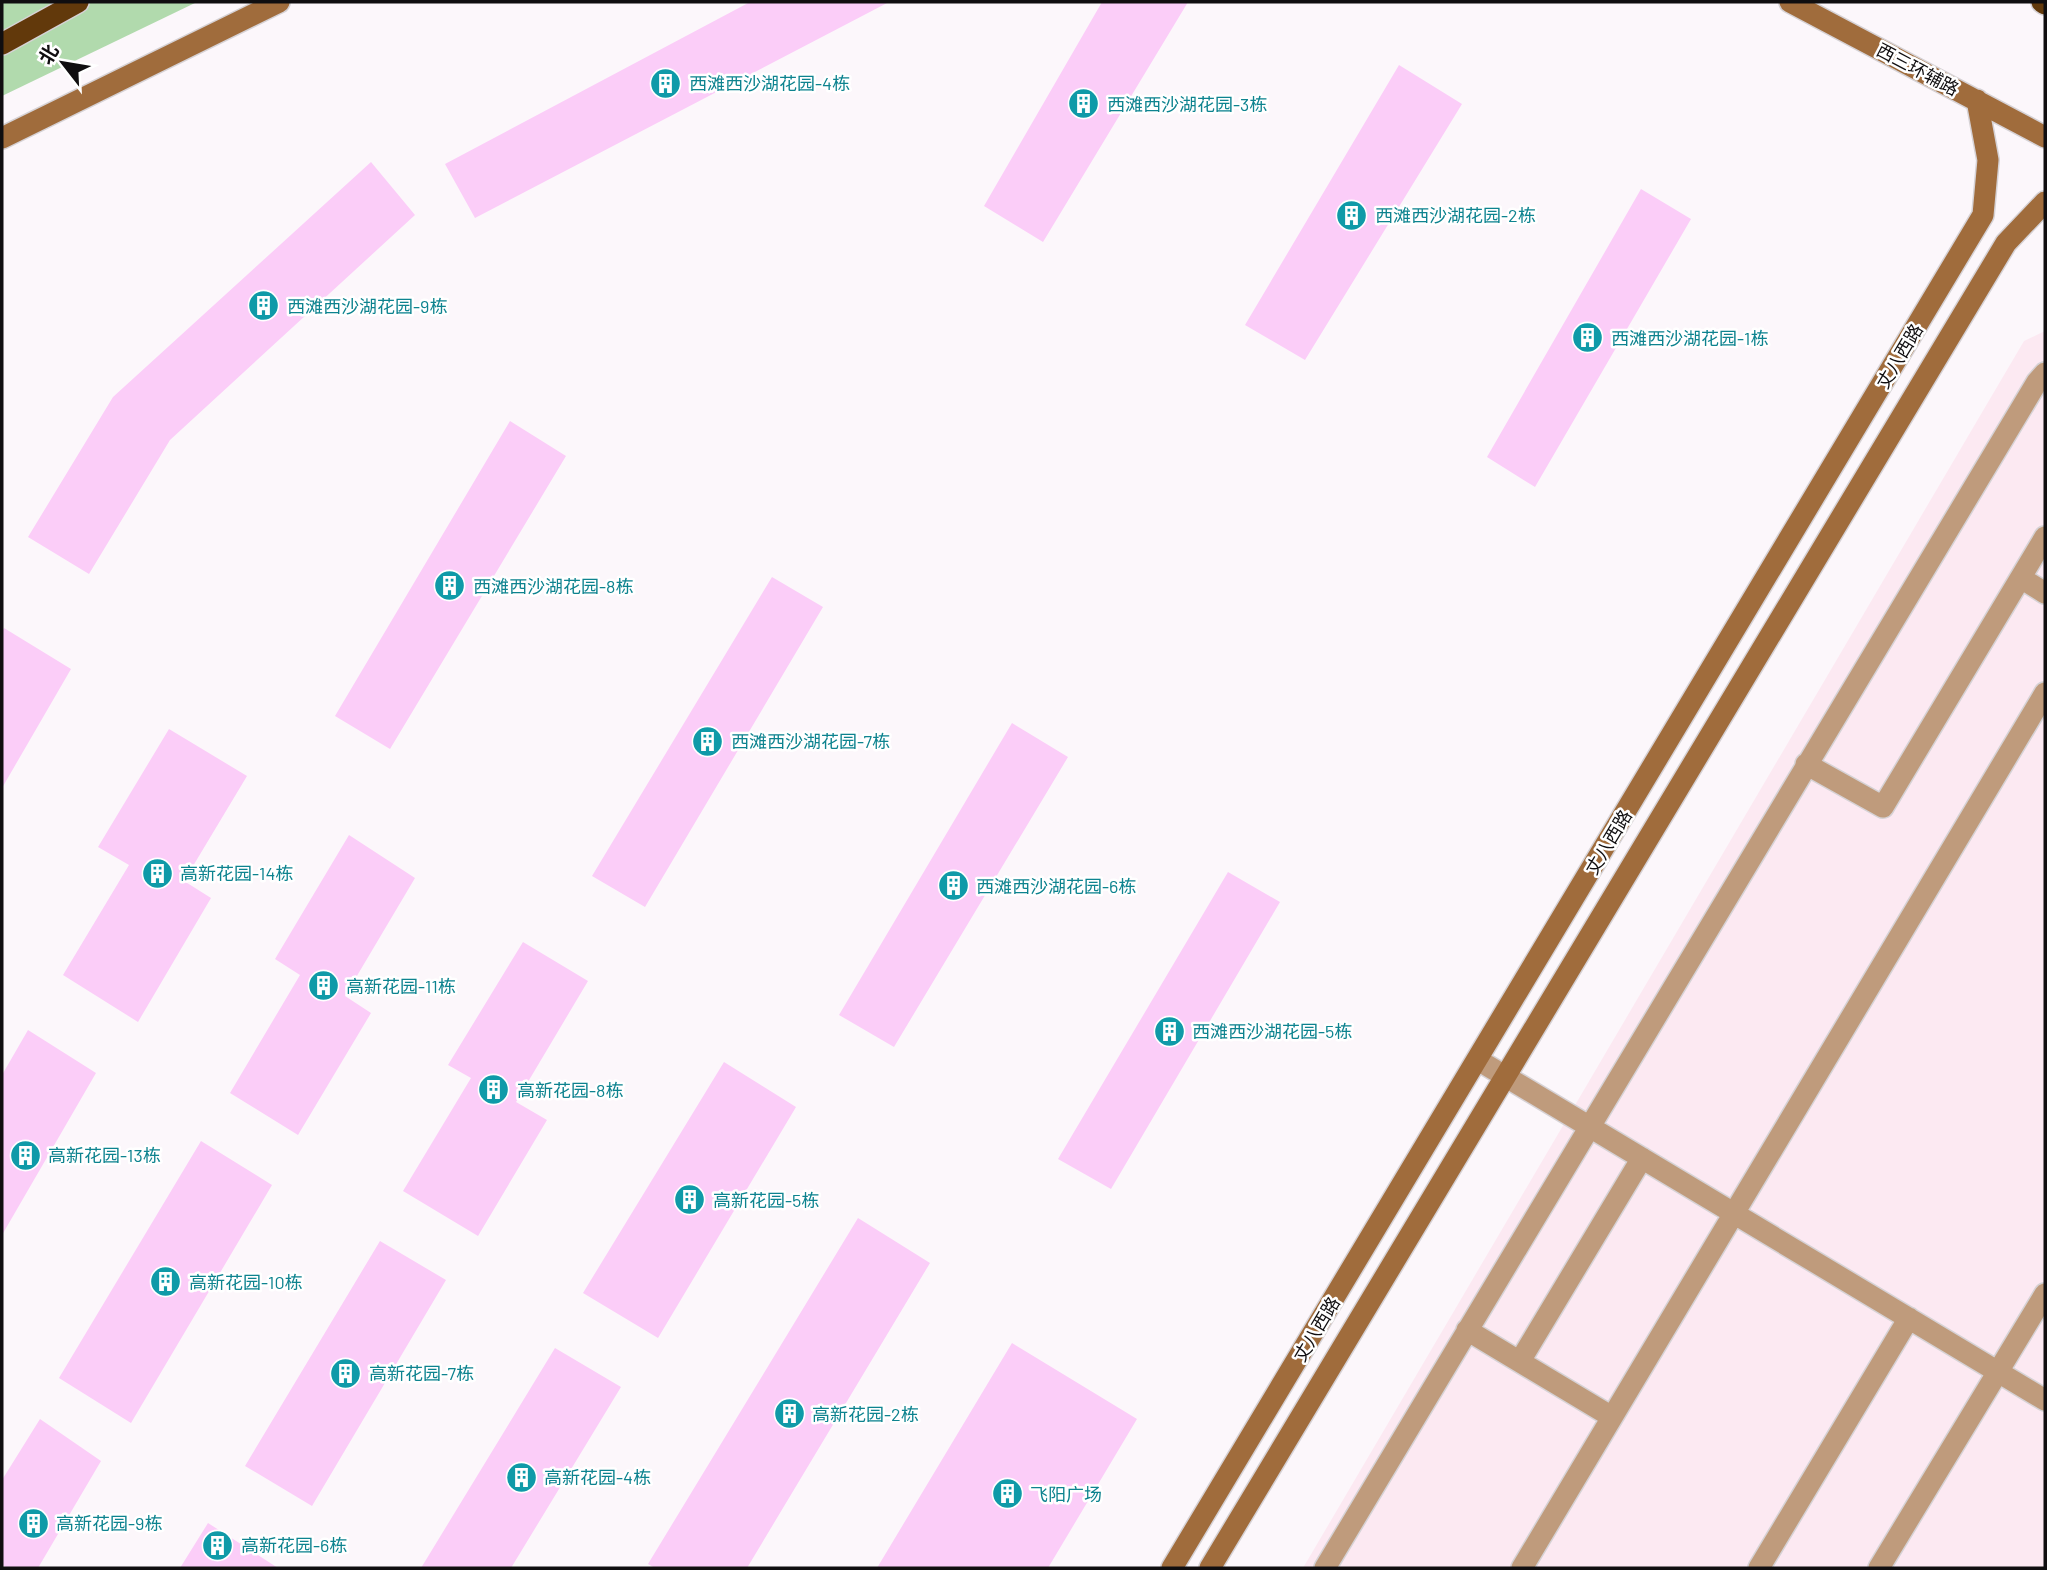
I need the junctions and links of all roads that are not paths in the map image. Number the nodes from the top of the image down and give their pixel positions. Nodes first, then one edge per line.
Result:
1 (78, 2) edge
2 (279, 2) edge
3 (1790, 2) edge
4 (2, 44) edge
5 (1977, 100) junction
6 (2045, 137) edge
7 (2, 138) edge
8 (2045, 201) edge
9 (2045, 373) edge
10 (2045, 537) edge
11 (2021, 578) junction
12 (2045, 593) edge
13 (2045, 693) edge
14 (1806, 764) junction
15 (1478, 1060) junction
16 (1507, 1076) junction
17 (1589, 1126) junction
18 (1642, 1158) junction
19 (1734, 1213) junction
20 (2045, 1294) edge
21 (1909, 1318) junction
22 (1467, 1330) junction
23 (1520, 1361) junction
24 (1998, 1372) junction
25 (2045, 1400) edge
26 (1612, 1417) junction
27 (1172, 1568) edge
28 (1210, 1568) edge
29 (1325, 1568) edge
30 (1522, 1568) edge
31 (1759, 1568) edge
32 (1879, 1568) edge

1 - 4 highway
2 - 7 street
3 - 5 street, 西三环辅路
5 - 6 street, 西三环辅路
5 - 15 street, 丈八西路
8 - 16 street, 丈八西路
9 - 14 street
10 - 11 street
11 - 12 street
11 - 14 street
13 - 19 street
14 - 17 street
15 - 16 street
15 - 27 street, 丈八西路
16 - 17 street
16 - 28 street, 丈八西路
17 - 18 street
17 - 22 street
18 - 19 street
18 - 23 street
19 - 21 street
19 - 26 street
20 - 24 street
21 - 24 street
21 - 31 street
22 - 23 street
22 - 29 street
23 - 26 street
24 - 25 street
24 - 32 street
26 - 30 street

